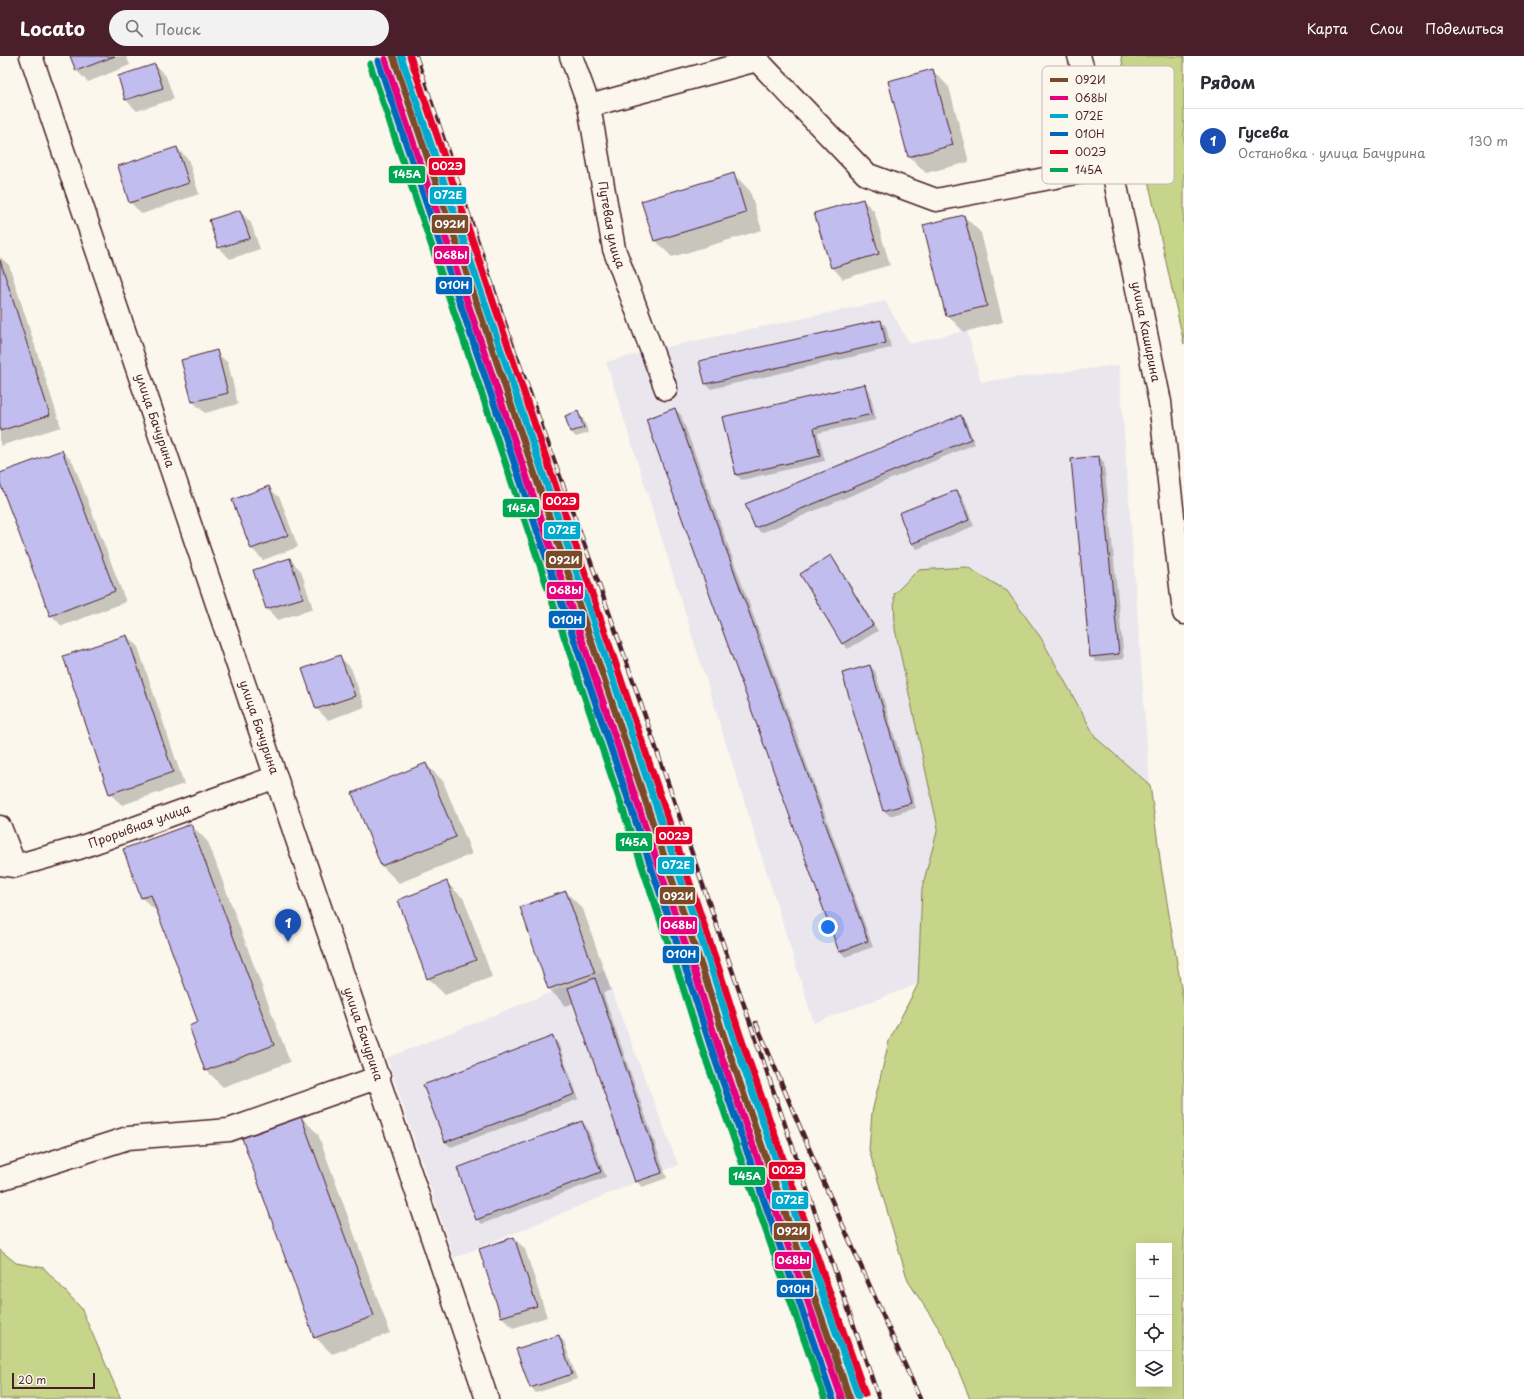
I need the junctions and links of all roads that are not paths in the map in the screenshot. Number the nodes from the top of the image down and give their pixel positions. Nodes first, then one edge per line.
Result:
1 (31, 56) edge
2 (571, 56) edge
3 (1079, 56) edge
4 (1082, 66) edge
5 (589, 106) junction
6 (1042, 180) edge
7 (1116, 184) edge
8 (666, 389) dead end
9 (1184, 613) edge
10 (276, 777) junction
11 (0, 827) edge
12 (8, 865) edge
13 (379, 1077) junction
14 (0, 1179) edge
15 (487, 1399) edge

1 - 10 street, улица Бачурина
2 - 5 street, Путевая улица
3 - 4 street, улица Каширина
5 - 6 street
5 - 8 street, Путевая улица
7 - 9 street, улица Каширина
10 - 12 street, Прорывная улица
10 - 13 street, улица Бачурина
11 - 12 street
13 - 14 street
13 - 15 street, улица Бачурина

